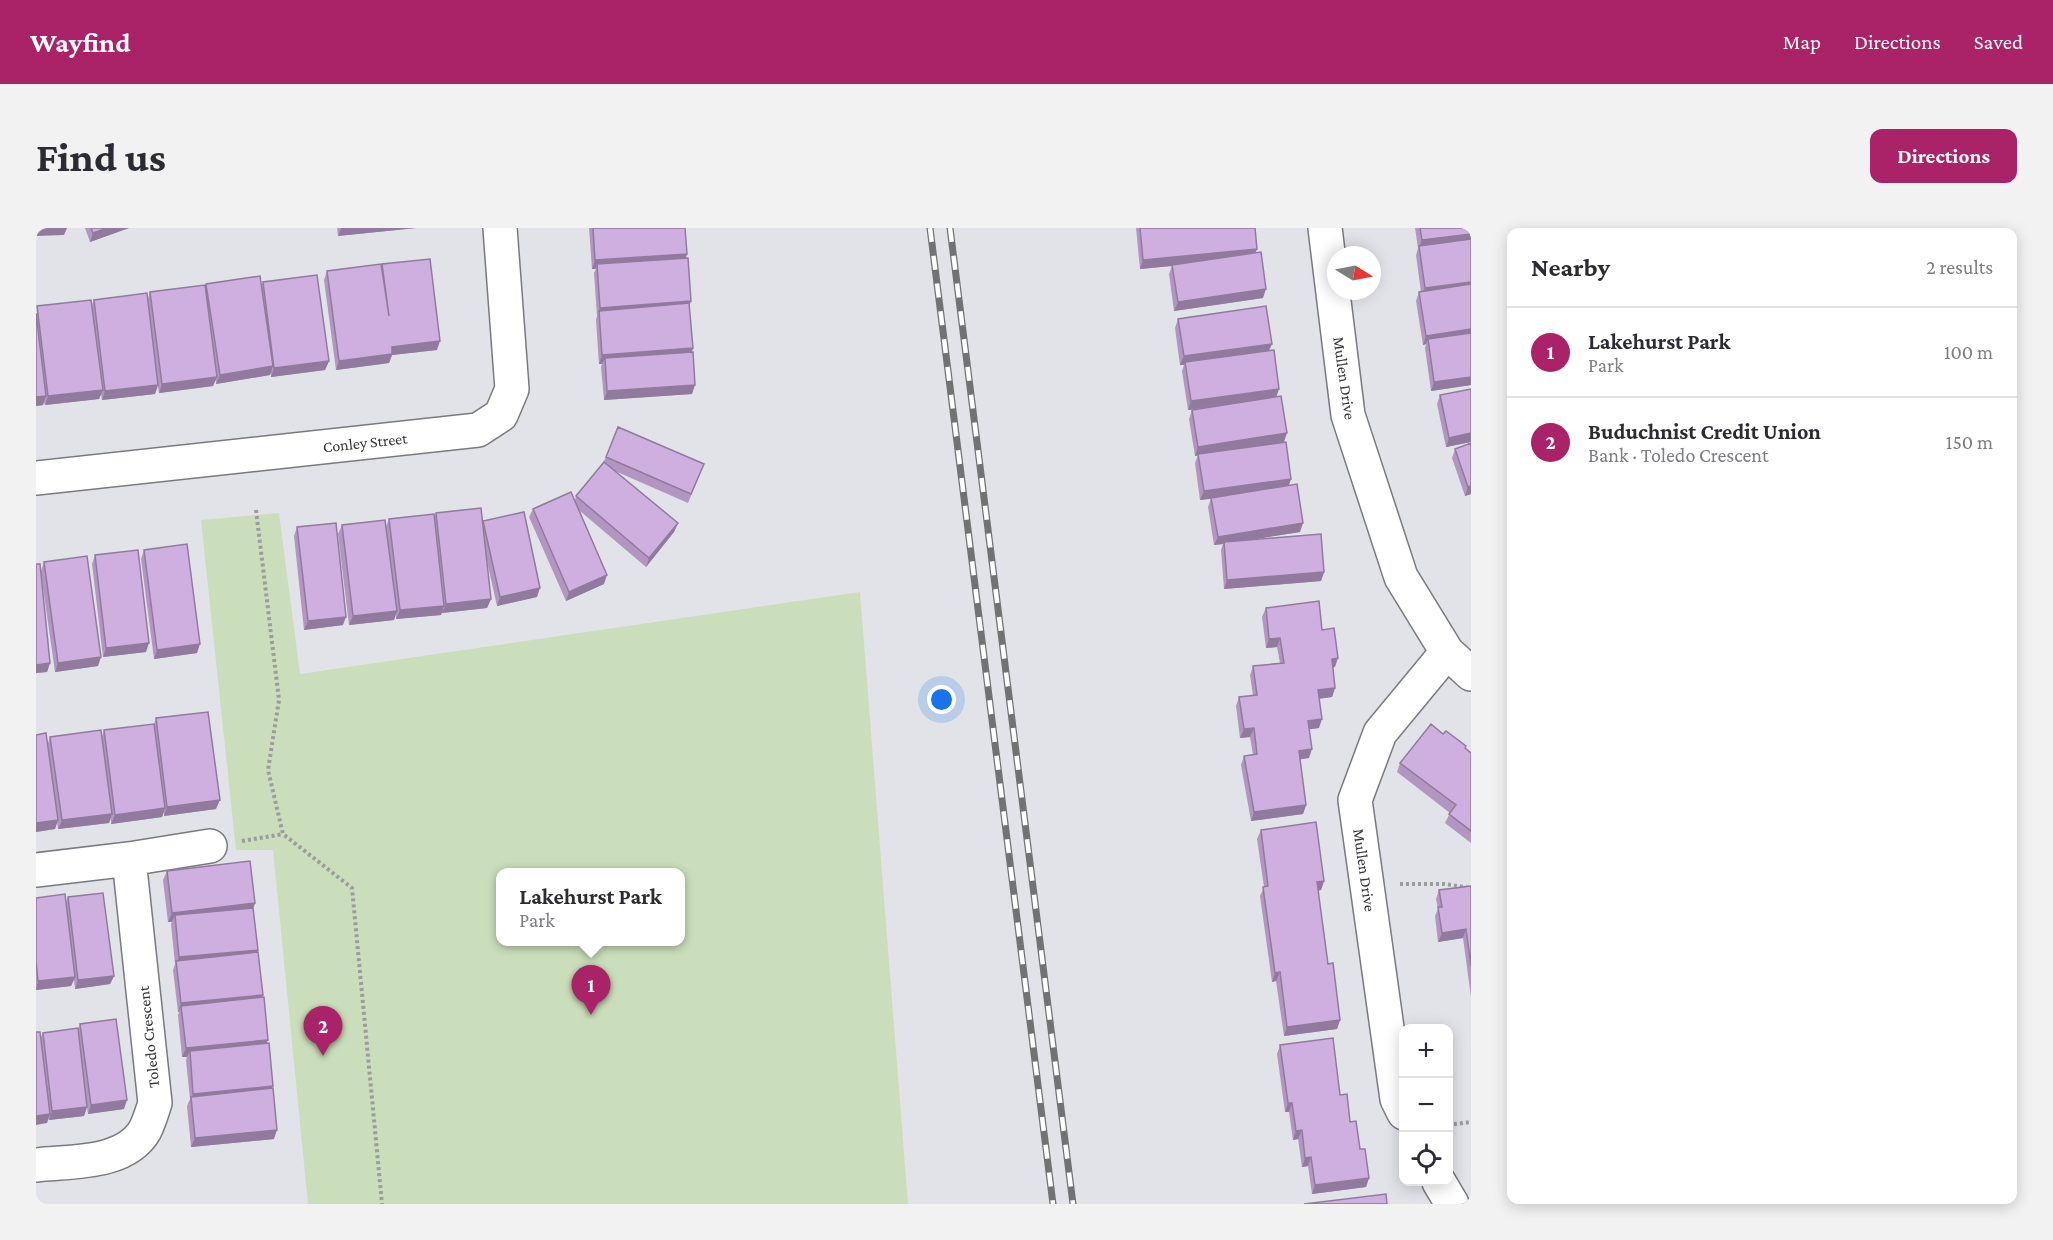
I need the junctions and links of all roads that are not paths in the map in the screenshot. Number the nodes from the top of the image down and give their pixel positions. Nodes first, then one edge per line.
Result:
1 (501, 228) edge
2 (1325, 228) edge
3 (36, 478) edge
4 (1447, 652) junction
5 (1471, 674) edge
6 (210, 846) road end
7 (129, 859) junction
8 (36, 870) edge
9 (1399, 1103) edge
10 (36, 1165) edge
11 (1441, 1186) edge
12 (1452, 1204) edge

1 - 3 street, Conley Street
2 - 4 street, Mullen Drive
4 - 5 street, Mullen Drive
4 - 9 street, Mullen Drive
6 - 7 street
7 - 8 street
7 - 10 street, Toledo Crescent
11 - 12 street

